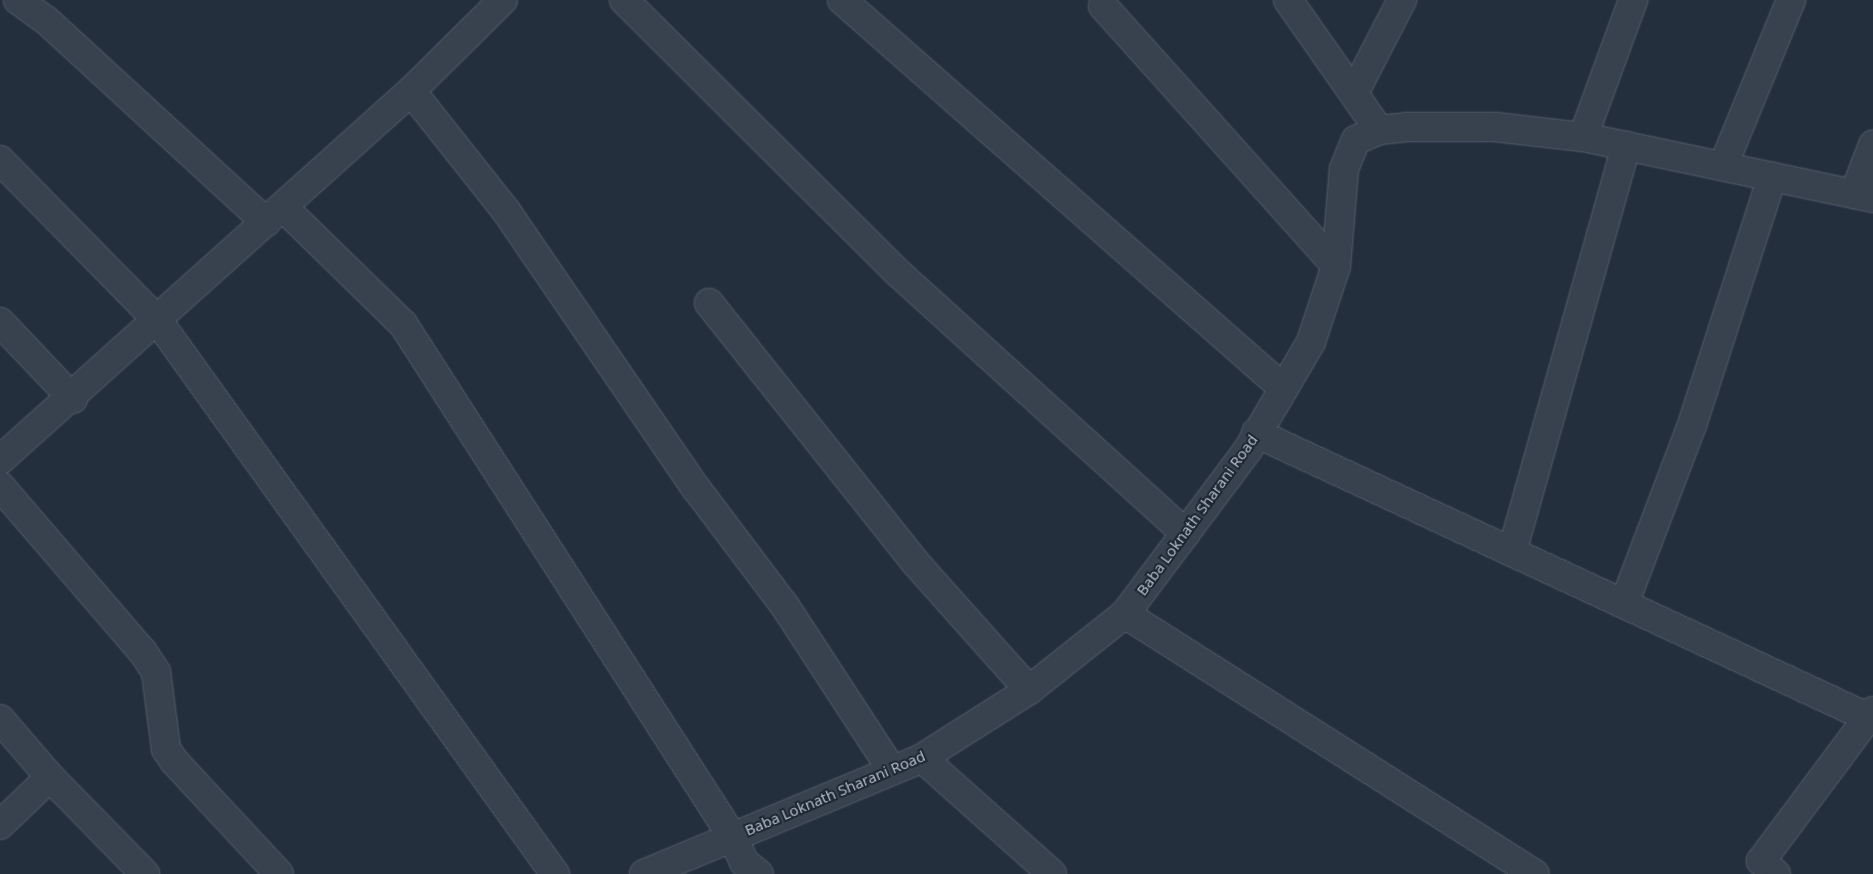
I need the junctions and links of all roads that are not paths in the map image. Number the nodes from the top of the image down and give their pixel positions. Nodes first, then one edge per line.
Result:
1 (18, 0) edge
2 (624, 0) edge
3 (842, 0) edge
4 (1288, 0) edge
5 (1402, 0) edge
6 (1633, 0) edge
7 (1791, 0) edge
8 (493, 3) edge
9 (1103, 6) dead end
10 (410, 91) junction
11 (1354, 93) junction
12 (1379, 130) junction
13 (1583, 137) junction
14 (1873, 145) edge
15 (1626, 146) junction
16 (0, 160) edge
17 (1723, 166) junction
18 (1772, 177) junction
19 (1863, 196) edge
20 (274, 215) junction
21 (1336, 266) junction
22 (709, 303) dead end
23 (158, 321) junction
24 (0, 322) edge
25 (1283, 388) junction
26 (72, 399) junction
27 (1256, 433) junction
28 (0, 460) edge
29 (0, 486) edge
30 (1186, 534) junction
31 (1512, 552) junction
32 (1624, 604) junction
33 (1125, 614) junction
34 (1028, 690) junction
35 (1870, 714) edge
36 (0, 719) edge
37 (922, 758) junction
38 (892, 770) junction
39 (50, 777) junction
40 (0, 825) edge
41 (732, 836) junction
42 (145, 874) edge
43 (279, 874) edge
44 (555, 874) edge
45 (644, 874) edge
46 (759, 874) edge
47 (1052, 874) edge
48 (1535, 874) edge
49 (1776, 874) edge

1 - 20 street
2 - 30 street
3 - 25 street
4 - 11 street
5 - 11 street
6 - 13 street
7 - 17 street
8 - 10 street
9 - 21 street
10 - 20 street
10 - 38 street
11 - 12 street
12 - 13 street, Baba Loknath Sharani Road
12 - 21 street, Baba Loknath Sharani Road
13 - 15 street, Baba Loknath Sharani Road
14 - 19 street
15 - 17 street, Baba Loknath Sharani Road
15 - 31 street
16 - 23 street
17 - 18 street, Baba Loknath Sharani Road
18 - 19 street, Baba Loknath Sharani Road
18 - 32 street
20 - 23 street
20 - 41 street
21 - 25 street, Baba Loknath Sharani Road
22 - 34 street
23 - 26 street
23 - 44 street
24 - 26 street
25 - 27 street, Baba Loknath Sharani Road
26 - 28 street
27 - 30 street, Baba Loknath Sharani Road
27 - 31 street
29 - 43 street
30 - 33 street, Baba Loknath Sharani Road
31 - 32 street
32 - 35 street
33 - 34 street, Baba Loknath Sharani Road
33 - 48 street
34 - 37 street, Baba Loknath Sharani Road
35 - 49 street
36 - 39 street
37 - 38 street, Baba Loknath Sharani Road
37 - 47 street
38 - 41 street, Baba Loknath Sharani Road
39 - 40 street
39 - 42 street
41 - 45 street, Baba Loknath Sharani Road
41 - 46 street

